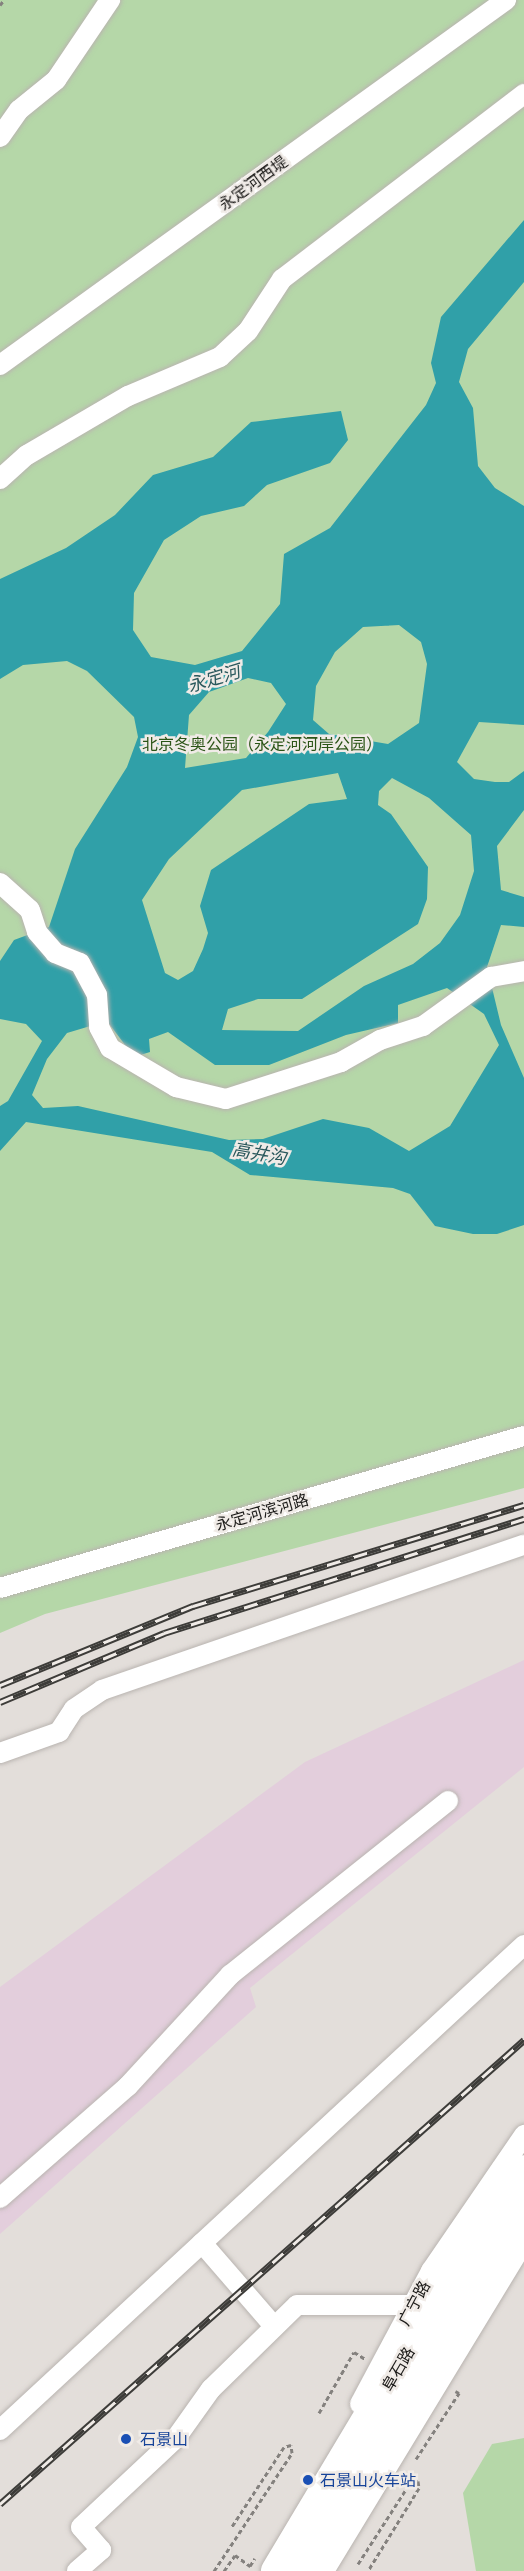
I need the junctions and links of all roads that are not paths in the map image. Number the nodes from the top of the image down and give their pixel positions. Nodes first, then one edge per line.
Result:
1 (110, 0) edge
2 (506, 0) edge
3 (524, 94) edge
4 (0, 137) edge
5 (0, 365) edge
6 (0, 479) edge
7 (0, 883) edge
8 (524, 970) edge
9 (524, 1436) edge
10 (524, 1545) edge
11 (0, 1588) edge
12 (0, 1754) edge
13 (448, 1801) dead end
14 (524, 1945) edge
15 (524, 2135) edge
16 (524, 2170) edge
17 (0, 2198) edge
18 (524, 2210) edge
19 (524, 2242) edge
20 (202, 2243) junction
21 (412, 2305) junction
22 (273, 2325) junction
23 (0, 2430) edge
24 (262, 2569) edge
25 (77, 2571) edge
26 (306, 2571) edge
27 (324, 2571) edge

1 - 4 street
2 - 5 street, 永定河西堤
3 - 6 street
7 - 8 street
9 - 11 street, 永定河滨河路
10 - 12 street
13 - 17 street
14 - 20 street
15 - 21 street, 广宁路
16 - 24 highway, 阜石路
18 - 26 highway, 阜石路
19 - 27 street
20 - 22 street
20 - 23 street
21 - 22 street
21 - 24 street, 广宁路
22 - 25 street

